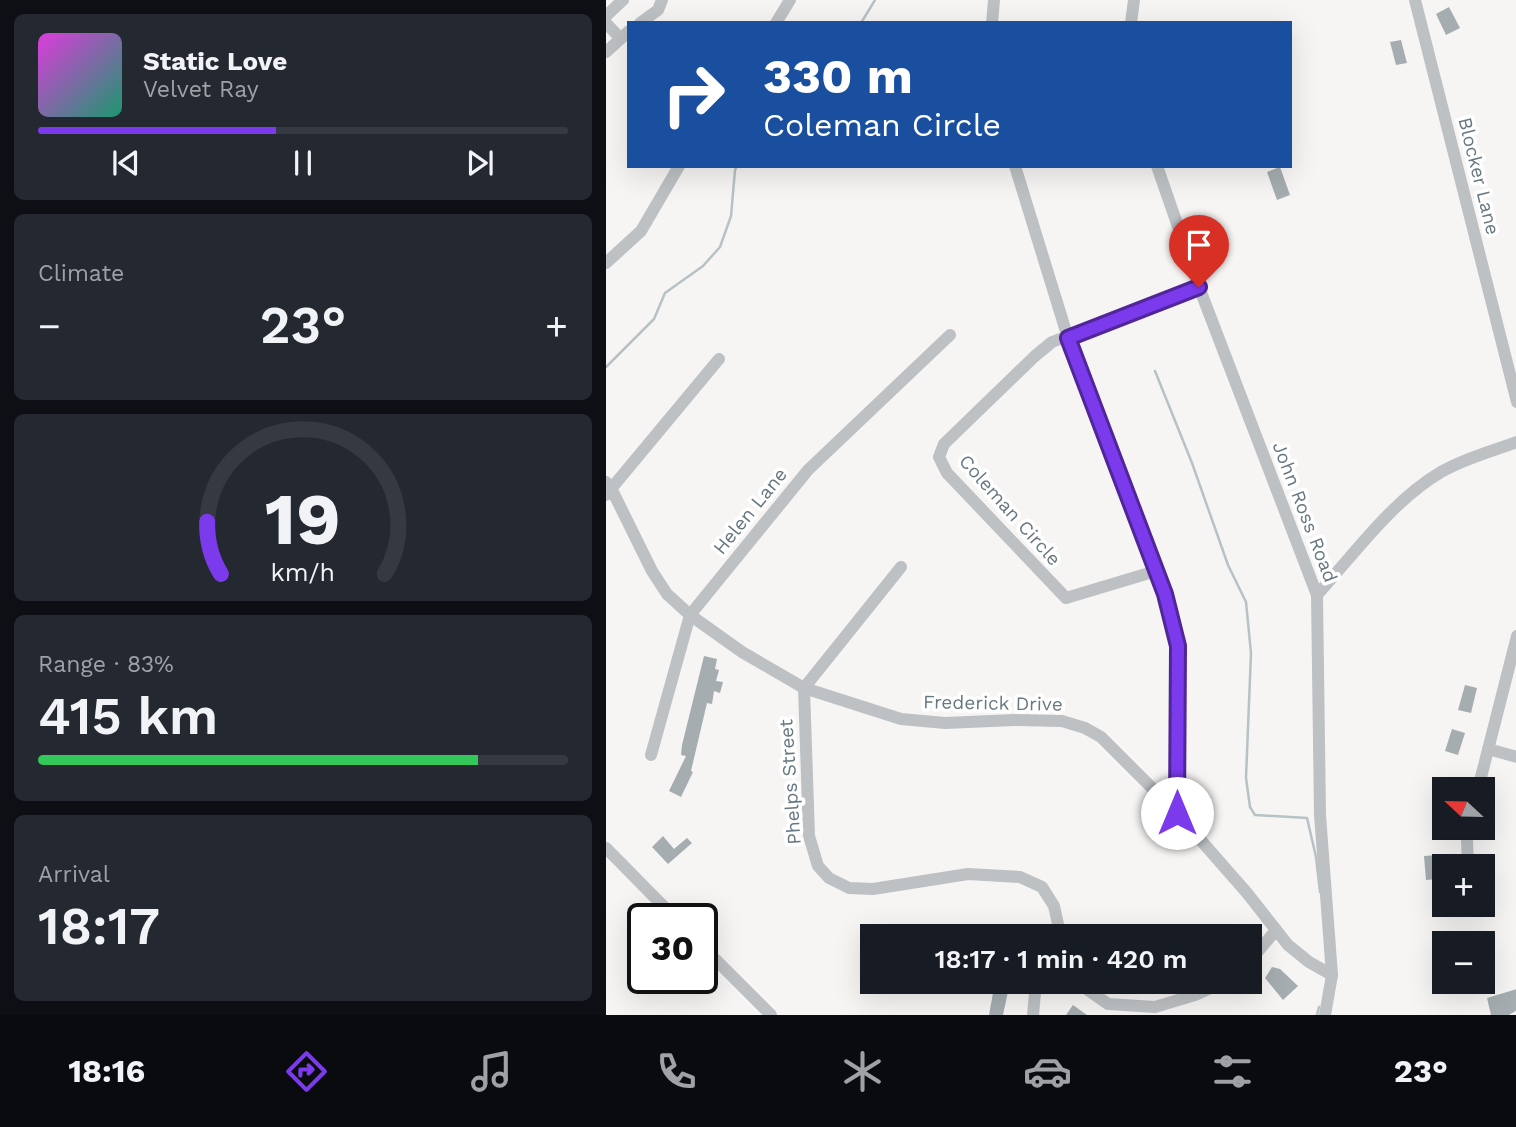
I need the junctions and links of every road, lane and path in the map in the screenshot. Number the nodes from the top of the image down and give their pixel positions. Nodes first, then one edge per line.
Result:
1 (623, 0) edge
2 (662, 0) edge
3 (790, 0) edge
4 (994, 0) edge
5 (1134, 0) edge
6 (1415, 0) edge
7 (606, 16) edge
8 (643, 21) edge
9 (777, 21) edge
10 (992, 21) edge
11 (1131, 21) edge
12 (606, 23) edge
13 (624, 34) edge
14 (606, 52) edge
15 (678, 168) edge
16 (1016, 168) edge
17 (1158, 168) edge
18 (606, 263) edge
19 (1199, 287) junction
20 (950, 335) dead end
21 (1068, 338) junction
22 (719, 359) dead end
23 (1517, 402) edge
24 (1517, 442) edge
25 (608, 489) edge
26 (901, 567) dead end
27 (1156, 571) junction
28 (1317, 594) junction
29 (690, 615) junction
30 (1517, 636) edge
31 (804, 688) junction
32 (1488, 749) junction
33 (651, 755) dead end
34 (1517, 757) edge
35 (1481, 777) edge
36 (1177, 813) junction
37 (609, 857) edge
38 (659, 903) edge
39 (1058, 924) edge
40 (1276, 930) junction
41 (1262, 947) edge
42 (718, 962) edge
43 (1332, 975) junction
44 (1035, 994) edge
45 (1094, 994) edge
46 (1197, 994) edge
47 (770, 1015) edge
48 (1033, 1015) edge
49 (1325, 1015) edge

1 - 7 street
2 - 8 street
3 - 9 street
4 - 10 street
5 - 11 street
6 - 23 street, Blocker Lane
12 - 13 street
13 - 14 street
15 - 18 street
16 - 21 street
17 - 19 street, John Ross Road
19 - 21 street, Coleman Circle
19 - 28 street, John Ross Road
20 - 29 street, Helen Lane
21 - 27 street
21 - 27 street, Coleman Circle
22 - 25 street
24 - 28 street
25 - 29 street, Frederick Drive
26 - 31 street
27 - 36 street
28 - 43 street, John Ross Road
29 - 31 street, Frederick Drive
29 - 33 street, Helen Lane
30 - 32 street
31 - 36 street, Frederick Drive
31 - 39 street, Phelps Street
32 - 34 street
32 - 35 street
36 - 40 street, Frederick Drive
37 - 38 street
40 - 41 street
40 - 43 street, Frederick Drive
42 - 47 street
43 - 49 street, John Ross Road
44 - 48 street
45 - 46 street

